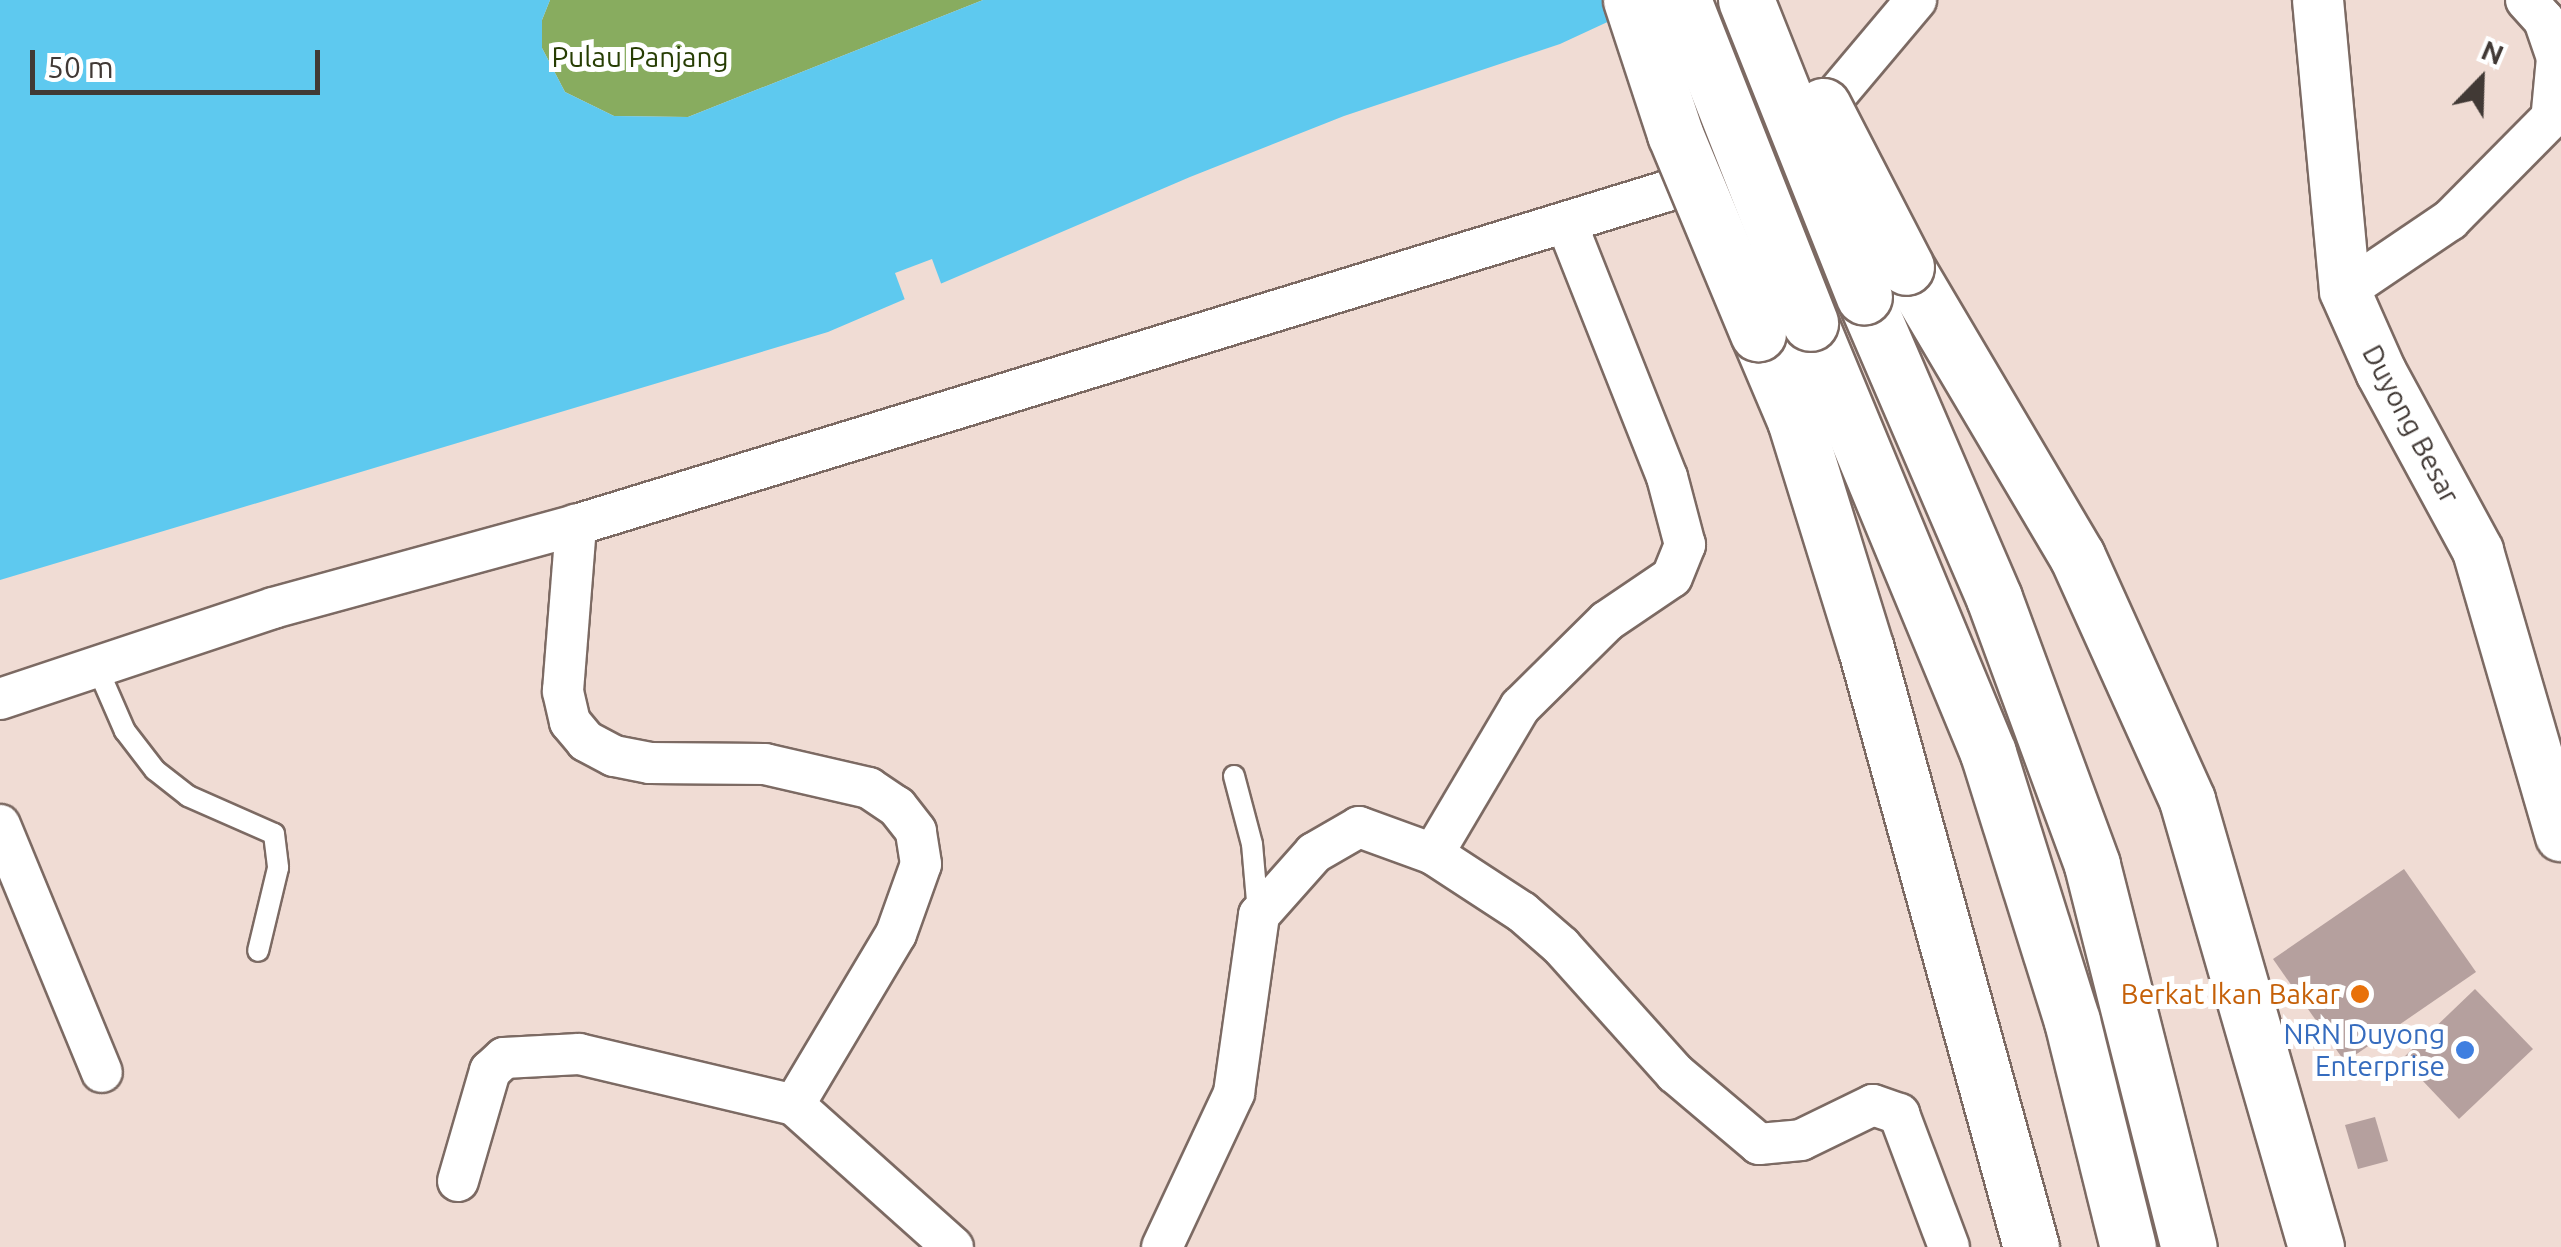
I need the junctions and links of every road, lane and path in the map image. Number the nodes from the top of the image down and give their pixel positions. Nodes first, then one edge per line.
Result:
1 (1631, 0) edge
2 (1683, 0) edge
3 (1746, 0) edge
4 (1772, 0) edge
5 (1916, 0) edge
6 (2318, 0) edge
7 (2526, 0) edge
8 (2556, 109) edge
9 (1567, 225) junction
10 (1885, 281) junction
11 (2346, 290) junction
12 (1784, 328) junction
13 (576, 525) junction
14 (97, 667) junction
15 (0, 699) edge
16 (1234, 776) dead end
17 (0, 825) edge
18 (2561, 836) edge
19 (1433, 854) junction
20 (1258, 915) junction
21 (258, 951) dead end
22 (102, 1072) dead end
23 (794, 1105) junction
24 (458, 1181) dead end
25 (2184, 1224) edge
26 (2124, 1231) edge
27 (953, 1247) edge
28 (1162, 1247) edge
29 (1950, 1247) edge
30 (2031, 1247) edge
31 (2316, 1247) edge

1 - 12 highway, bridge
2 - 12 highway, bridge
3 - 10 highway, bridge
4 - 10 highway, bridge
5 - 9 street
6 - 11 street, Duyong Besar
7 - 8 street
8 - 11 street
9 - 13 street
9 - 19 street
10 - 25 highway
10 - 31 highway
11 - 18 street, Duyong Besar
12 - 26 highway
12 - 30 highway
13 - 14 street
13 - 23 street
14 - 15 street
14 - 21 lane
16 - 20 lane
17 - 22 street
19 - 20 street
19 - 29 street
20 - 28 street
23 - 24 street
23 - 27 street

